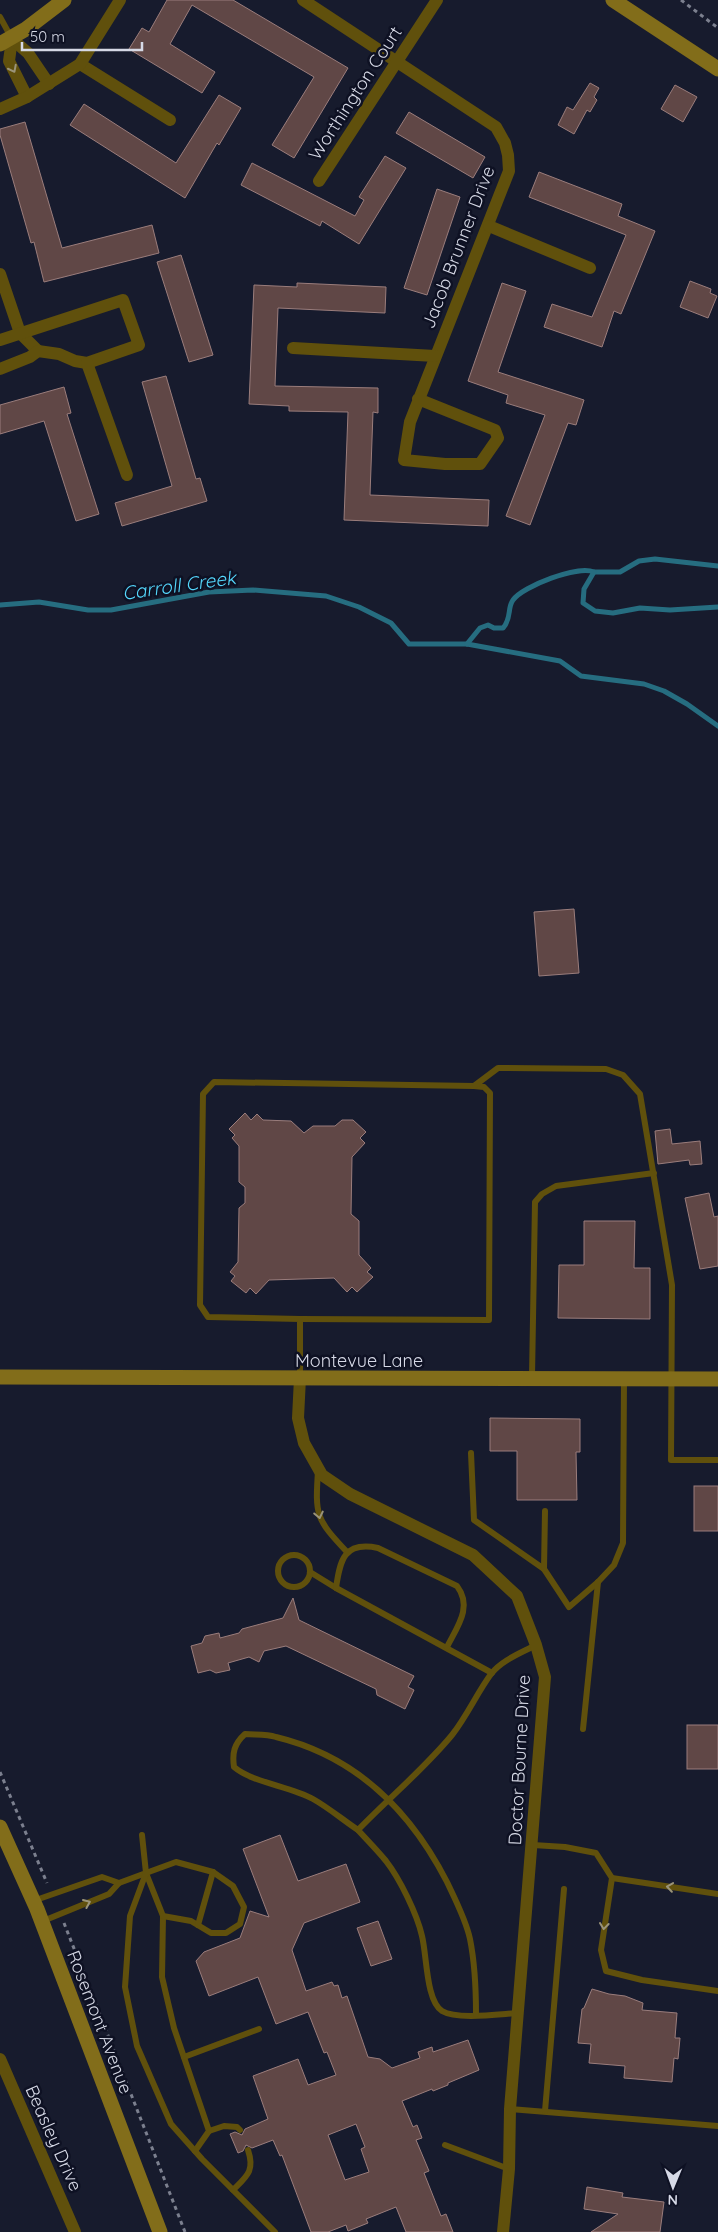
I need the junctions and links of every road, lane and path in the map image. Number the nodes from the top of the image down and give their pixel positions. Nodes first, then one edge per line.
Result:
1 (64, 0) edge
2 (120, 0) edge
3 (303, 0) edge
4 (436, 0) edge
5 (613, 0) edge
6 (681, 0) edge
7 (0, 17) edge
8 (718, 28) edge
9 (6, 41) edge
10 (397, 61) junction
11 (80, 64) junction
12 (718, 69) edge
13 (49, 84) junction
14 (28, 97) junction
15 (0, 109) edge
16 (170, 120) dead end
17 (319, 181) dead end
18 (489, 226) junction
19 (590, 268) dead end
20 (0, 274) edge
21 (20, 333) junction
22 (0, 340) edge
23 (293, 348) dead end
24 (38, 351) junction
25 (435, 356) junction
26 (87, 363) junction
27 (0, 369) edge
28 (418, 400) junction
29 (127, 475) dead end
30 (474, 1086) junction
31 (654, 1173) junction
32 (300, 1319) junction
33 (0, 1377) edge
34 (300, 1378) junction
35 (532, 1378) junction
36 (624, 1379) junction
37 (672, 1379) junction
38 (718, 1379) edge
39 (471, 1453) dead end
40 (718, 1460) edge
41 (318, 1468) junction
42 (546, 1511) dead end
43 (346, 1552) junction
44 (544, 1569) junction
45 (310, 1572) junction
46 (598, 1582) junction
47 (336, 1588) junction
48 (536, 1645) junction
49 (447, 1647) junction
50 (492, 1673) junction
51 (583, 1728) dead end
52 (0, 1772) edge
53 (388, 1799) junction
54 (0, 1827) edge
55 (358, 1830) junction
56 (142, 1834) dead end
57 (533, 1845) junction
58 (213, 1872) junction
59 (146, 1873) junction
60 (612, 1878) junction
61 (47, 1883) dead end
62 (119, 1883) junction
63 (564, 1889) dead end
64 (718, 1894) edge
65 (33, 1901) junction
66 (163, 1916) junction
67 (42, 1922) junction
68 (64, 1922) dead end
69 (198, 1925) junction
70 (718, 1991) edge
71 (518, 2013) junction
72 (476, 2014) junction
73 (259, 2029) dead end
74 (184, 2057) junction
75 (0, 2059) edge
76 (510, 2109) junction
77 (545, 2112) junction
78 (718, 2126) edge
79 (240, 2130) dead end
80 (209, 2131) junction
81 (445, 2144) dead end
82 (195, 2150) junction
83 (248, 2150) dead end
84 (509, 2168) junction
85 (233, 2190) junction
86 (75, 2232) edge
87 (160, 2232) edge
88 (185, 2232) edge
89 (275, 2232) edge
90 (504, 2232) edge

1 - 9 street
2 - 11 street
3 - 10 street, Jacob Brunner Drive
4 - 10 street, Worthington Court
5 - 12 street
6 - 8 path
7 - 9 lane
9 - 13 street
9 -> 14 street
10 - 17 street, Worthington Court
10 - 18 street, Jacob Brunner Drive
11 - 13 street
11 - 16 street
13 - 14 street
14 - 15 street
18 - 19 street
18 - 25 street, Jacob Brunner Drive
20 - 21 street
21 - 22 street
21 - 24 street
21 - 26 street
23 - 25 street
24 - 26 street
24 - 27 street
25 - 28 street, Jacob Brunner Drive
26 - 29 street
28 - 28 street, Jacob Brunner Drive
30 - 31 lane
30 - 32 lane
30 - 32 lane
31 - 35 lane
31 - 37 lane
32 - 34 lane
33 - 34 street, Montevue Lane
34 - 35 street, Montevue Lane
34 - 41 street, Doctor Bourne Drive
35 - 36 street, Montevue Lane
36 - 37 street, Montevue Lane
36 - 46 lane
37 - 38 street, Montevue Lane
37 - 40 lane
39 - 44 lane
41 -> 43 lane
41 - 48 street, Doctor Bourne Drive
42 - 44 lane
43 - 47 lane
43 - 49 lane
44 - 46 lane
45 - 45 lane
45 - 47 lane
46 - 51 lane
47 - 49 lane
48 - 50 lane
48 - 57 street, Doctor Bourne Drive
49 - 50 lane
50 - 53 lane
52 - 61 path
53 - 55 lane
53 - 55 lane
53 - 72 lane
54 - 65 street, Rosemont Avenue
55 - 72 lane
56 - 59 lane
57 - 60 lane
57 - 71 street, Doctor Bourne Drive
58 - 59 lane
58 - 69 lane
58 - 69 lane
59 - 62 lane
59 - 66 lane
59 - 82 lane
64 -> 60 lane
60 -> 70 lane
62 - 65 lane
67 -> 62 lane
63 - 77 lane
65 - 67 street, Rosemont Avenue
66 - 69 lane
66 - 74 lane
67 - 87 street, Rosemont Avenue
68 - 88 path
71 - 72 lane
71 - 76 street, Doctor Bourne Drive
73 - 74 lane
74 - 80 lane
75 - 86 street, Beasley Drive
76 - 77 lane
76 - 84 street, Doctor Bourne Drive
77 - 78 lane
79 - 80 lane
80 - 82 lane
81 - 84 lane
82 - 85 lane
83 - 85 lane
84 - 90 street, Doctor Bourne Drive
85 - 89 lane

